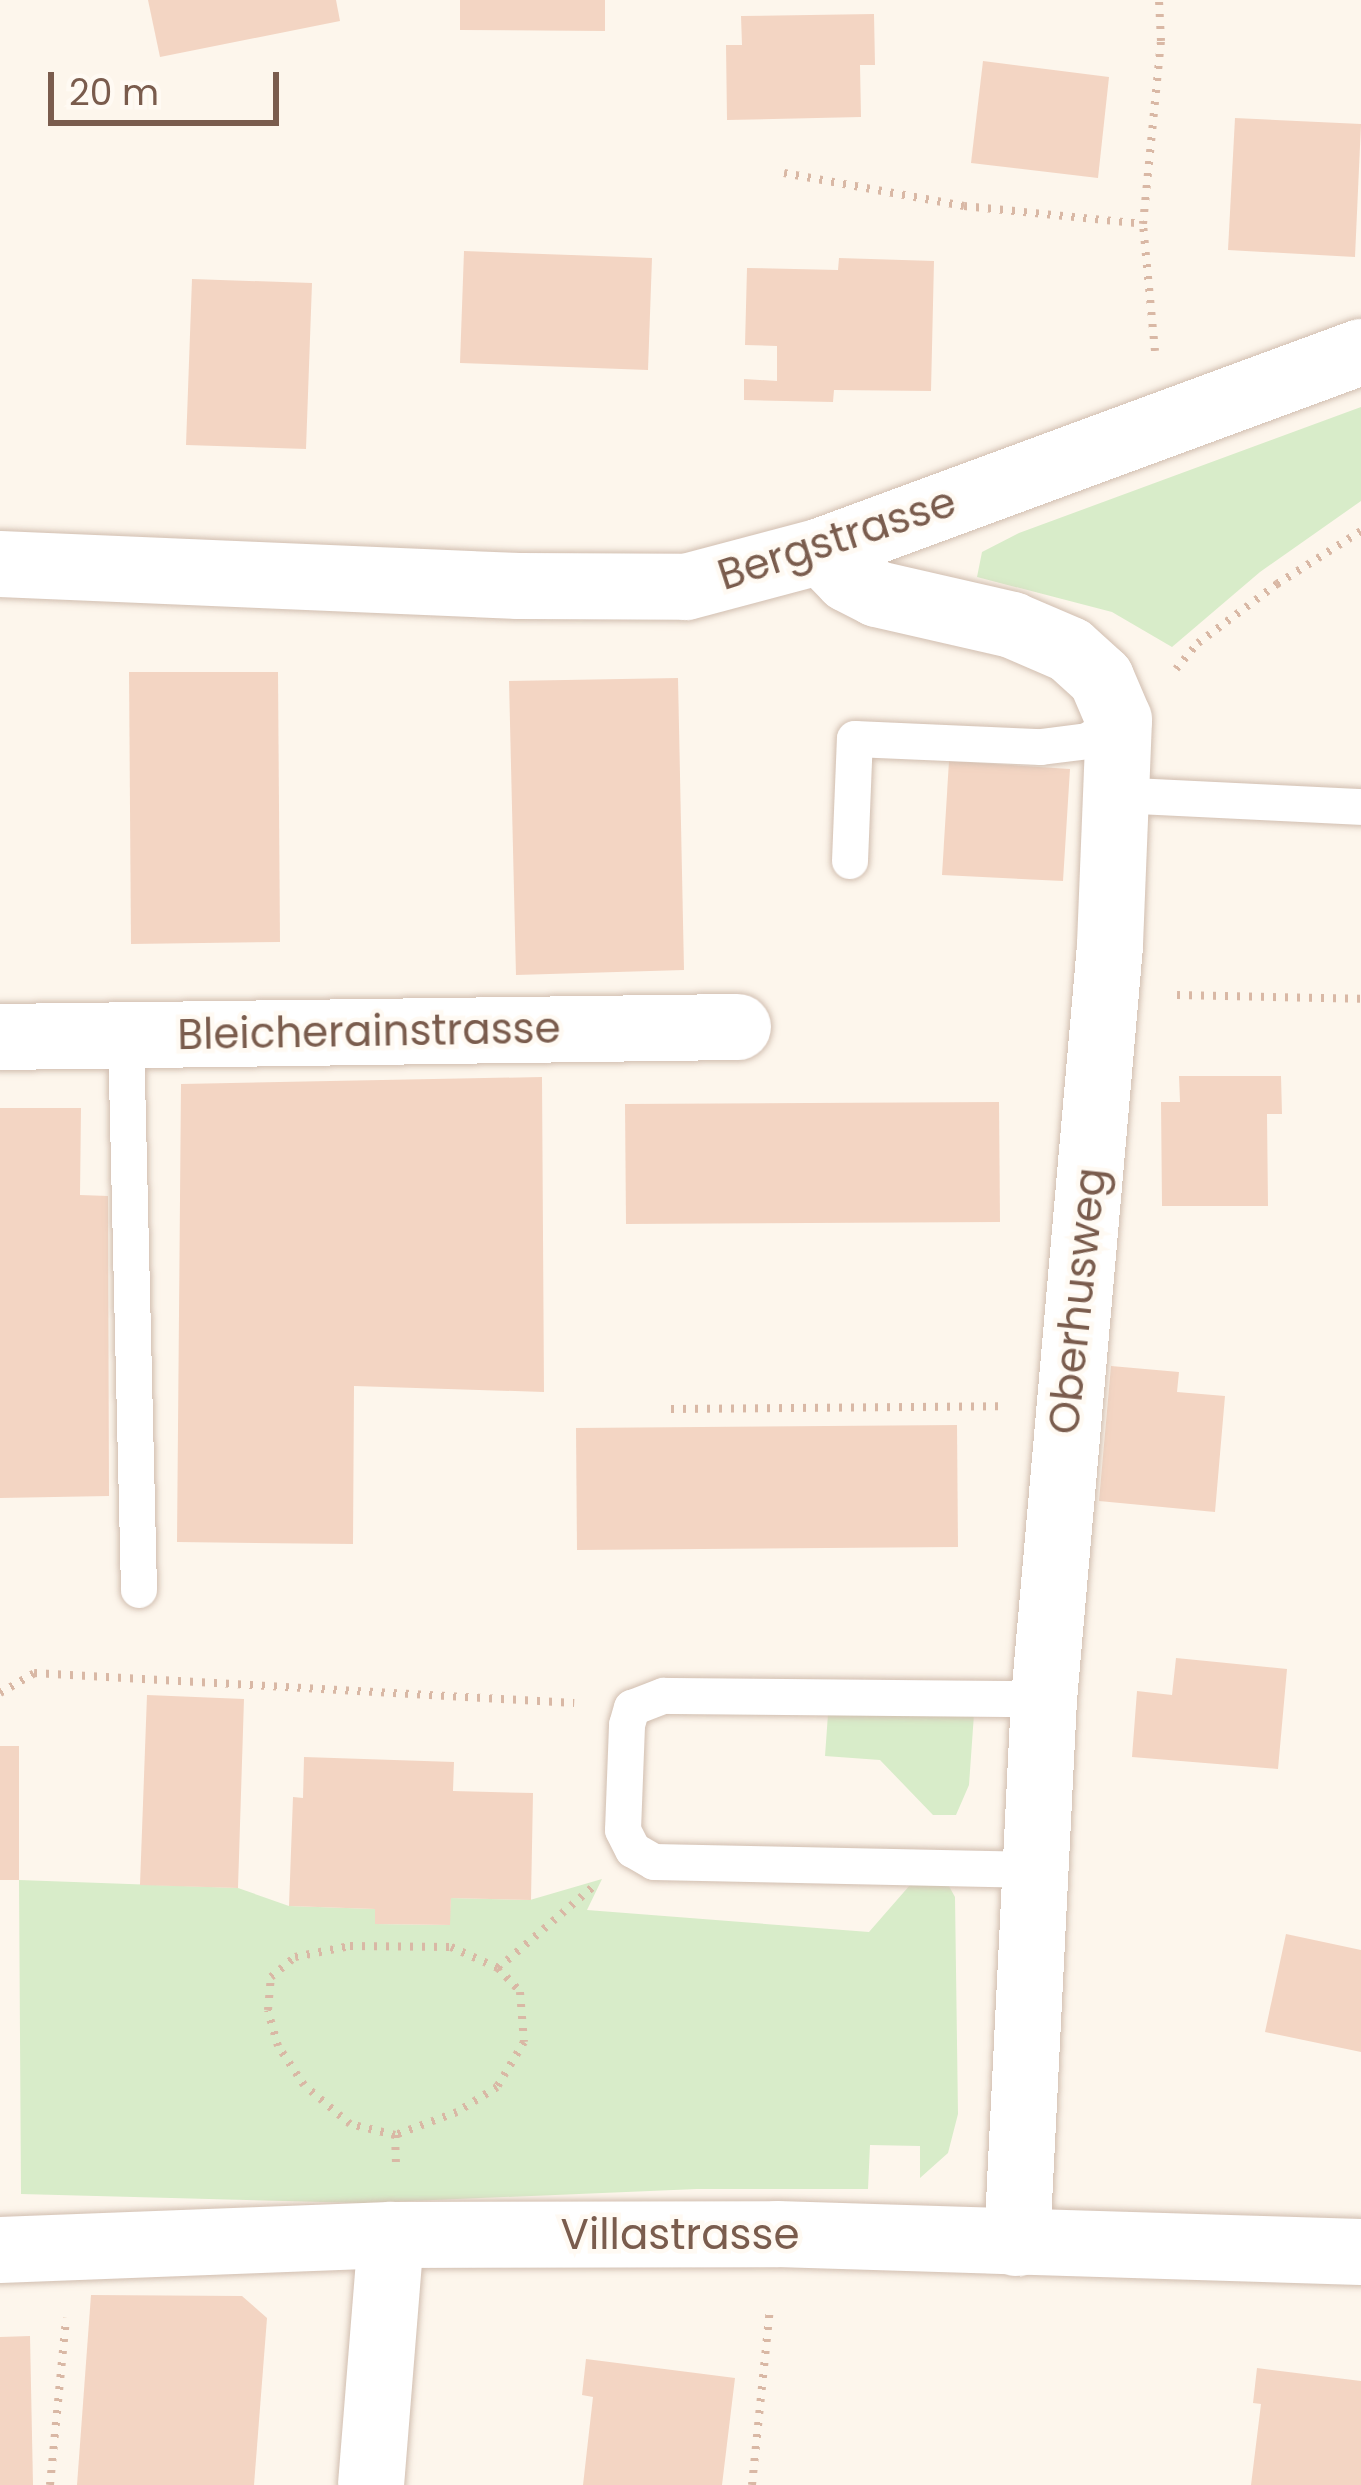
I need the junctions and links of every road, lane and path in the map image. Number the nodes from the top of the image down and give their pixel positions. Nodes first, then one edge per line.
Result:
1 (1159, 0) edge
2 (784, 173) dead end
3 (1143, 224) junction
4 (1154, 346) dead end
5 (1361, 352) edge
6 (1361, 531) edge
7 (820, 551) junction
8 (0, 564) edge
9 (1171, 674) dead end
10 (1119, 720) junction
11 (1115, 794) junction
12 (1361, 807) edge
13 (850, 861) dead end
14 (1104, 992) junction
15 (1361, 999) edge
16 (738, 1028) dead end
17 (126, 1035) junction
18 (0, 1037) edge
19 (983, 1405) dead end
20 (671, 1409) dead end
21 (139, 1590) dead end
22 (0, 1693) edge
23 (1044, 1699) junction
24 (632, 1708) junction
25 (627, 1839) junction
26 (1037, 1870) junction
27 (498, 1968) junction
28 (395, 2135) junction
29 (393, 2204) junction
30 (1017, 2243) junction
31 (0, 2251) edge
32 (1361, 2252) edge
33 (772, 2287) dead end
34 (66, 2328) dead end
35 (50, 2485) edge
36 (371, 2485) edge
37 (752, 2485) edge

1 - 3 path
2 - 3 path
3 - 4 path
5 - 7 street, Bergstrasse
6 - 9 path
7 - 8 street, Bergstrasse
7 - 10 street
10 - 11 street, Oberhusweg
10 - 13 lane
11 - 12 lane
11 - 14 street, Oberhusweg
14 - 15 path
14 - 23 street, Oberhusweg
16 - 17 street, Bleicherainstrasse
17 - 18 street, Bleicherainstrasse
17 - 21 lane
19 - 20 path
22 - 24 path
23 - 24 lane
23 - 26 street, Oberhusweg
24 - 25 lane
25 - 26 lane
25 - 27 path
26 - 30 street, Oberhusweg
27 - 28 path
27 - 28 path
28 - 29 path
29 - 30 street, Villastrasse
29 - 31 street, Villastrasse
29 - 36 street
30 - 32 street, Villastrasse
33 - 37 path
34 - 35 path

